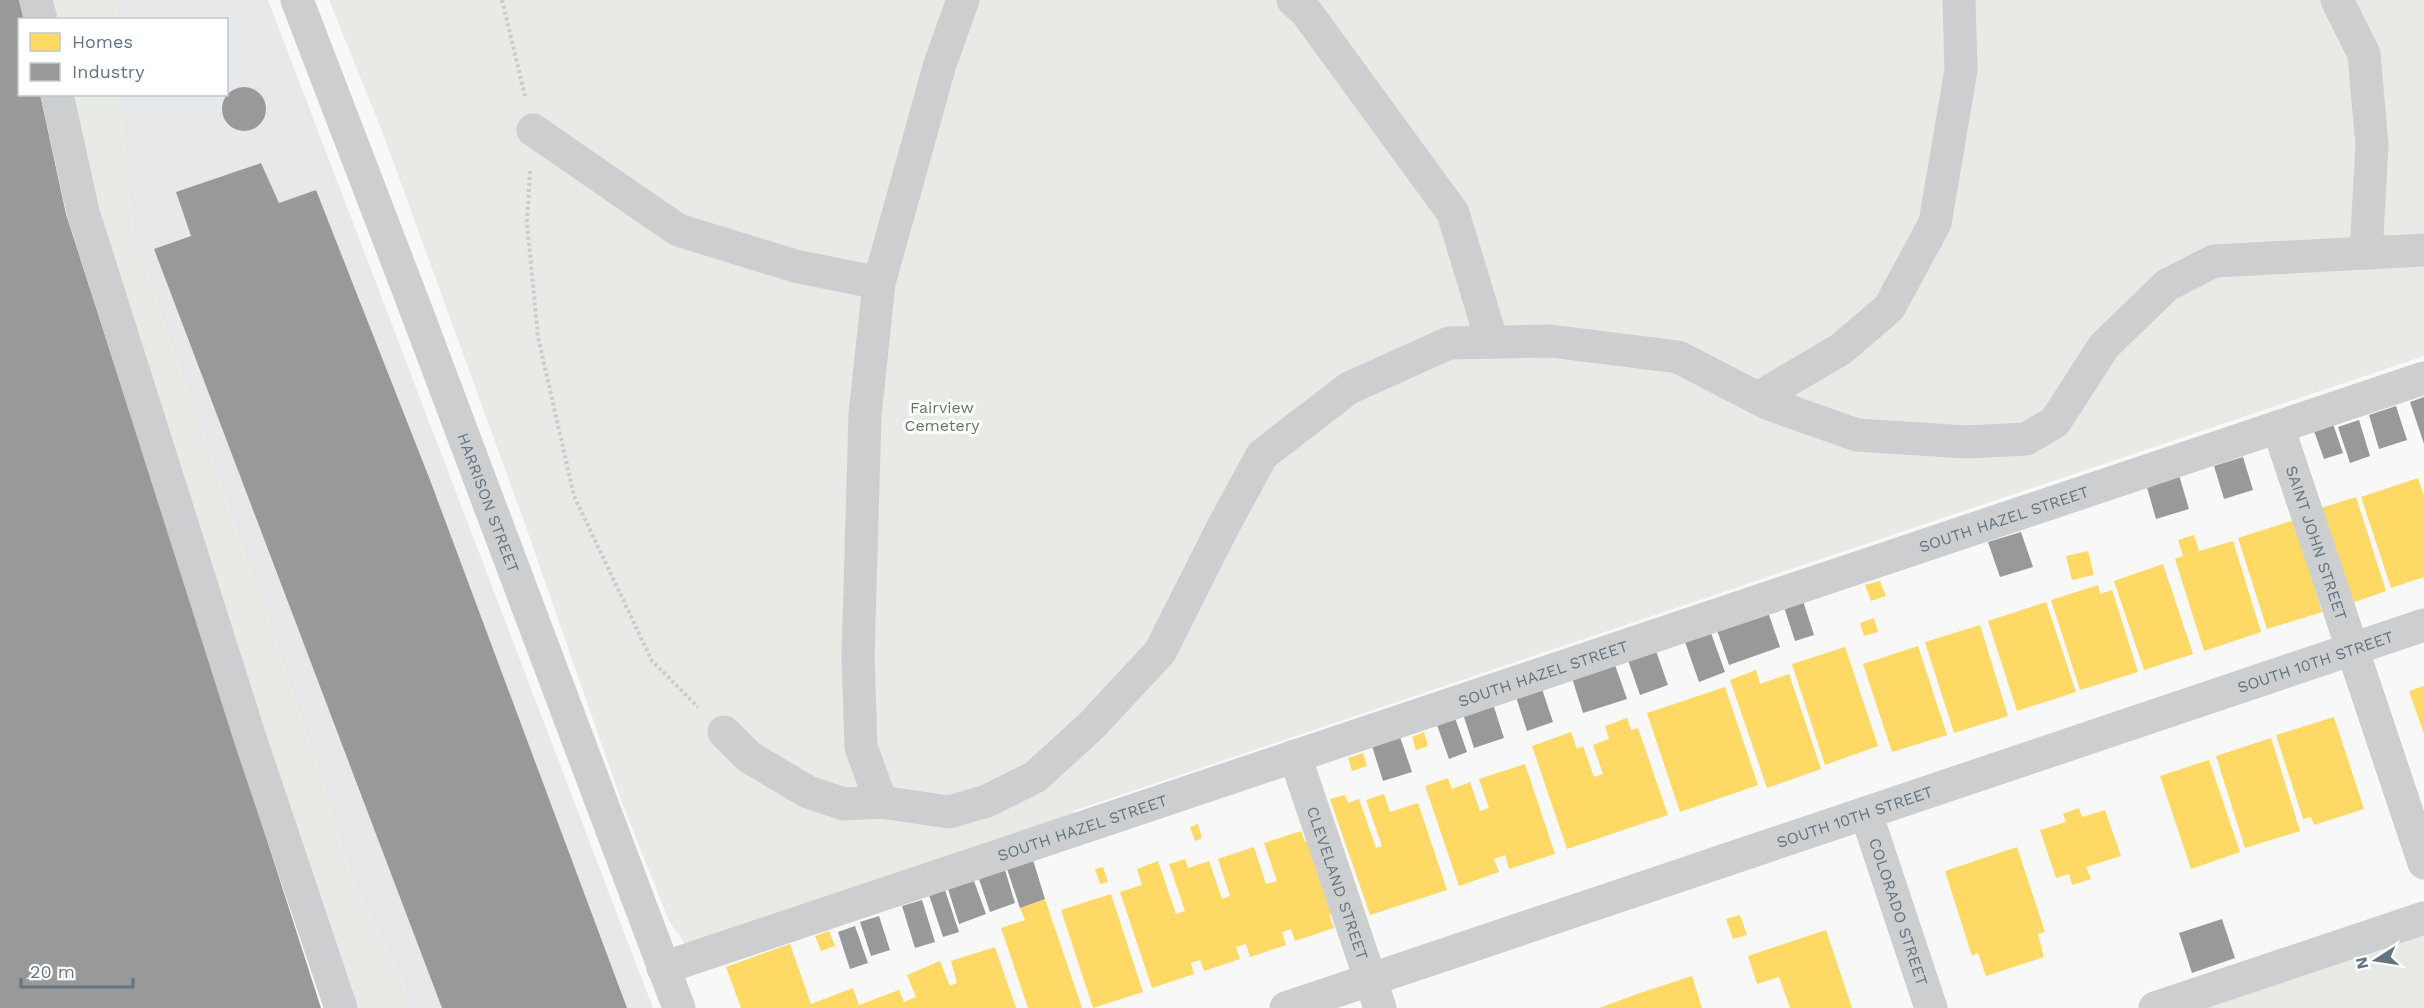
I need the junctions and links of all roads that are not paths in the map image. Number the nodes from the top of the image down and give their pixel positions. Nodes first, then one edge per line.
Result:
1 (36, 0) edge
2 (297, 0) edge
3 (963, 0) edge
4 (1293, 0) edge
5 (1959, 0) edge
6 (2337, 0) edge
7 (40, 18) edge
8 (57, 96) edge
9 (533, 130) road end
10 (2424, 250) edge
11 (2367, 253) junction
12 (879, 283) junction
13 (1492, 342) junction
14 (2424, 378) edge
15 (1758, 398) junction
16 (2278, 427) junction
17 (2424, 625) edge
18 (2353, 649) junction
19 (724, 732) road end
20 (1295, 756) junction
21 (881, 802) junction
22 (1866, 813) junction
23 (2424, 863) edge
24 (2424, 918) edge
25 (663, 968) junction
26 (1375, 994) edge
27 (340, 1008) edge
28 (679, 1008) edge
29 (1286, 1008) edge
30 (1931, 1008) edge
31 (2155, 1008) edge

1 - 7 street
2 - 25 street, HARRISON STREET
3 - 12 street
4 - 13 street
5 - 15 street
6 - 11 street
8 - 27 street
9 - 12 street
10 - 11 street
11 - 15 street
12 - 21 street
13 - 15 street
13 - 21 street
14 - 16 street, SOUTH HAZEL STREET
16 - 18 street, SAINT JOHN STREET
16 - 20 street, SOUTH HAZEL STREET
17 - 18 street, SOUTH 10TH STREET
18 - 22 street, SOUTH 10TH STREET
18 - 23 street, SAINT JOHN STREET
19 - 21 street
20 - 25 street, SOUTH HAZEL STREET
20 - 26 street, CLEVELAND STREET
22 - 26 street, SOUTH 10TH STREET
22 - 30 street, COLORADO STREET
24 - 31 street
25 - 28 street, HARRISON STREET
26 - 29 street, SOUTH 10TH STREET

